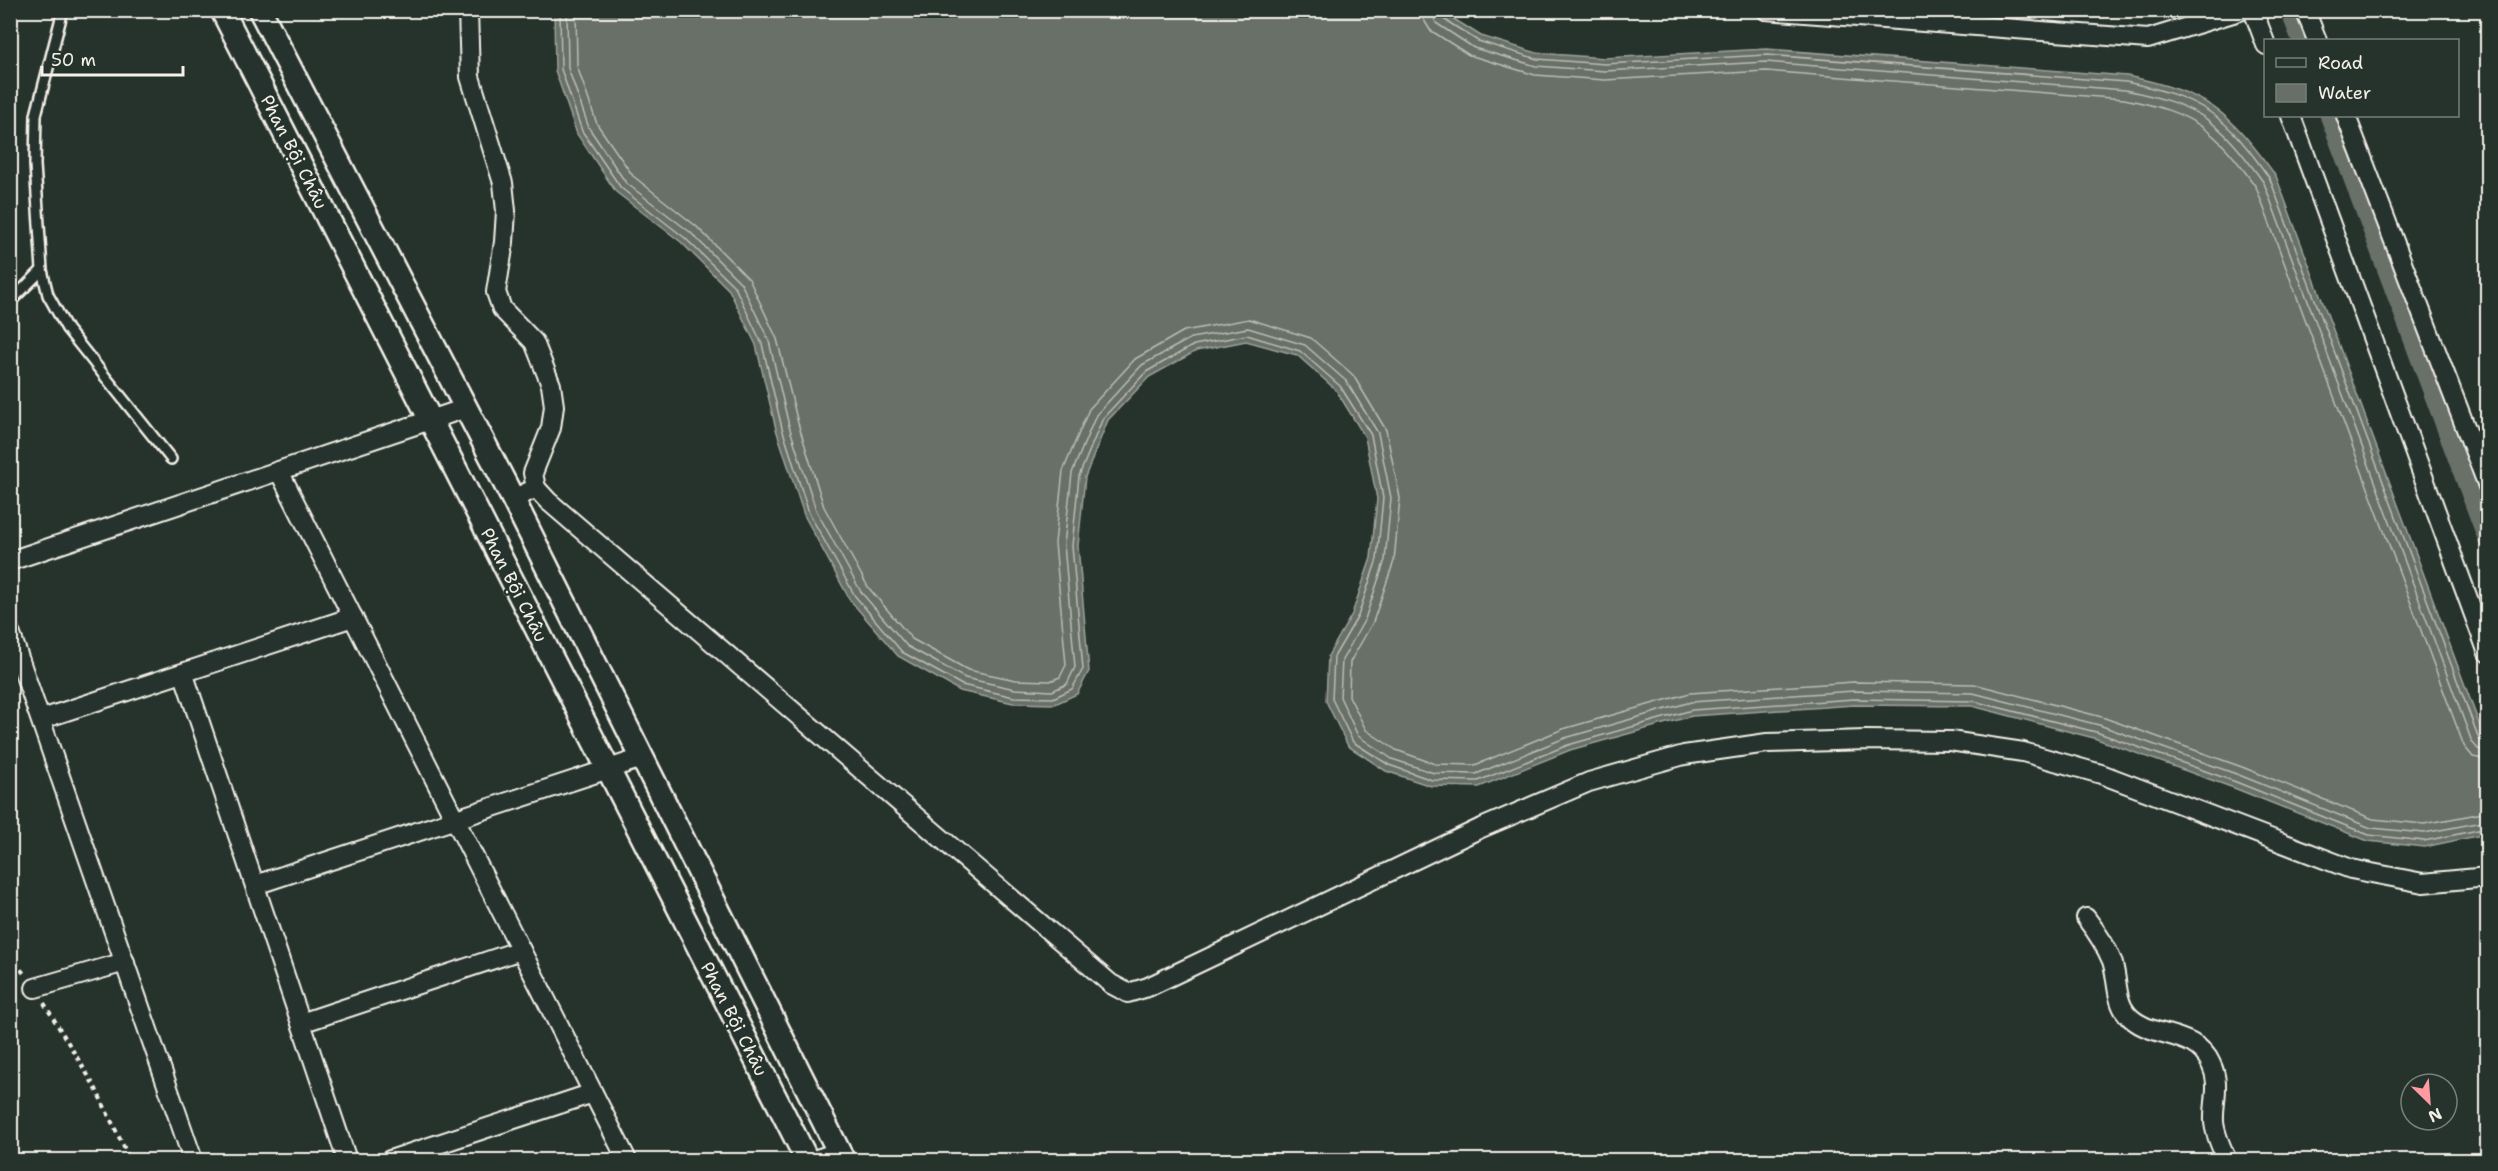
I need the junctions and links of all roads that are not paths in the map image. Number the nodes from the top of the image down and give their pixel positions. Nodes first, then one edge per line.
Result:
1 (63, 10) edge
2 (222, 10) edge
3 (260, 10) edge
4 (468, 10) edge
5 (1766, 10) edge
6 (2243, 10) edge
7 (2253, 10) edge
8 (2306, 10) edge
9 (2317, 39) edge
10 (2264, 42) edge
11 (2291, 117) edge
12 (2346, 117) edge
13 (42, 270) junction
14 (10, 302) edge
15 (466, 408) junction
16 (430, 420) junction
17 (171, 459) dead end
18 (279, 471) junction
19 (2487, 486) edge
20 (536, 488) junction
21 (513, 499) junction
22 (10, 561) edge
23 (353, 617) junction
24 (10, 632) edge
25 (2487, 653) edge
26 (184, 675) junction
27 (42, 719) junction
28 (642, 758) junction
29 (608, 770) junction
30 (455, 820) junction
31 (2487, 877) edge
32 (255, 885) junction
33 (2086, 918) dead end
34 (521, 950) junction
35 (125, 962) junction
36 (35, 988) road end
37 (301, 1023) junction
38 (593, 1094) junction
39 (841, 1156) edge
40 (193, 1161) edge
41 (347, 1161) edge
42 (390, 1161) edge
43 (627, 1161) edge
44 (807, 1161) edge
45 (814, 1161) edge
46 (2228, 1161) edge

1 - 13 lane
2 - 16 street, Phan Bội Châu
3 - 15 street, Phan Bội Châu
4 - 20 street
5 - 6 street
7 - 10 street
8 - 9 street
11 - 25 street
12 - 19 street
13 - 14 lane
13 - 17 lane
15 - 16 street
15 - 21 street, Phan Bội Châu
16 - 18 street
16 - 29 street, Phan Bội Châu
18 - 22 street
18 - 23 street
20 - 21 street
20 - 31 street
21 - 28 street, Phan Bội Châu
23 - 26 street
23 - 30 street
24 - 27 street
26 - 27 street
26 - 32 street
27 - 35 street
28 - 29 street
28 - 39 street, Phan Bội Châu
29 - 30 street
29 - 44 street, Phan Bội Châu
30 - 32 street
30 - 34 street
32 - 37 street
33 - 46 street
34 - 37 street
34 - 38 street
35 - 36 street
35 - 40 street
37 - 41 street
38 - 42 street
38 - 43 street
39 - 45 street

